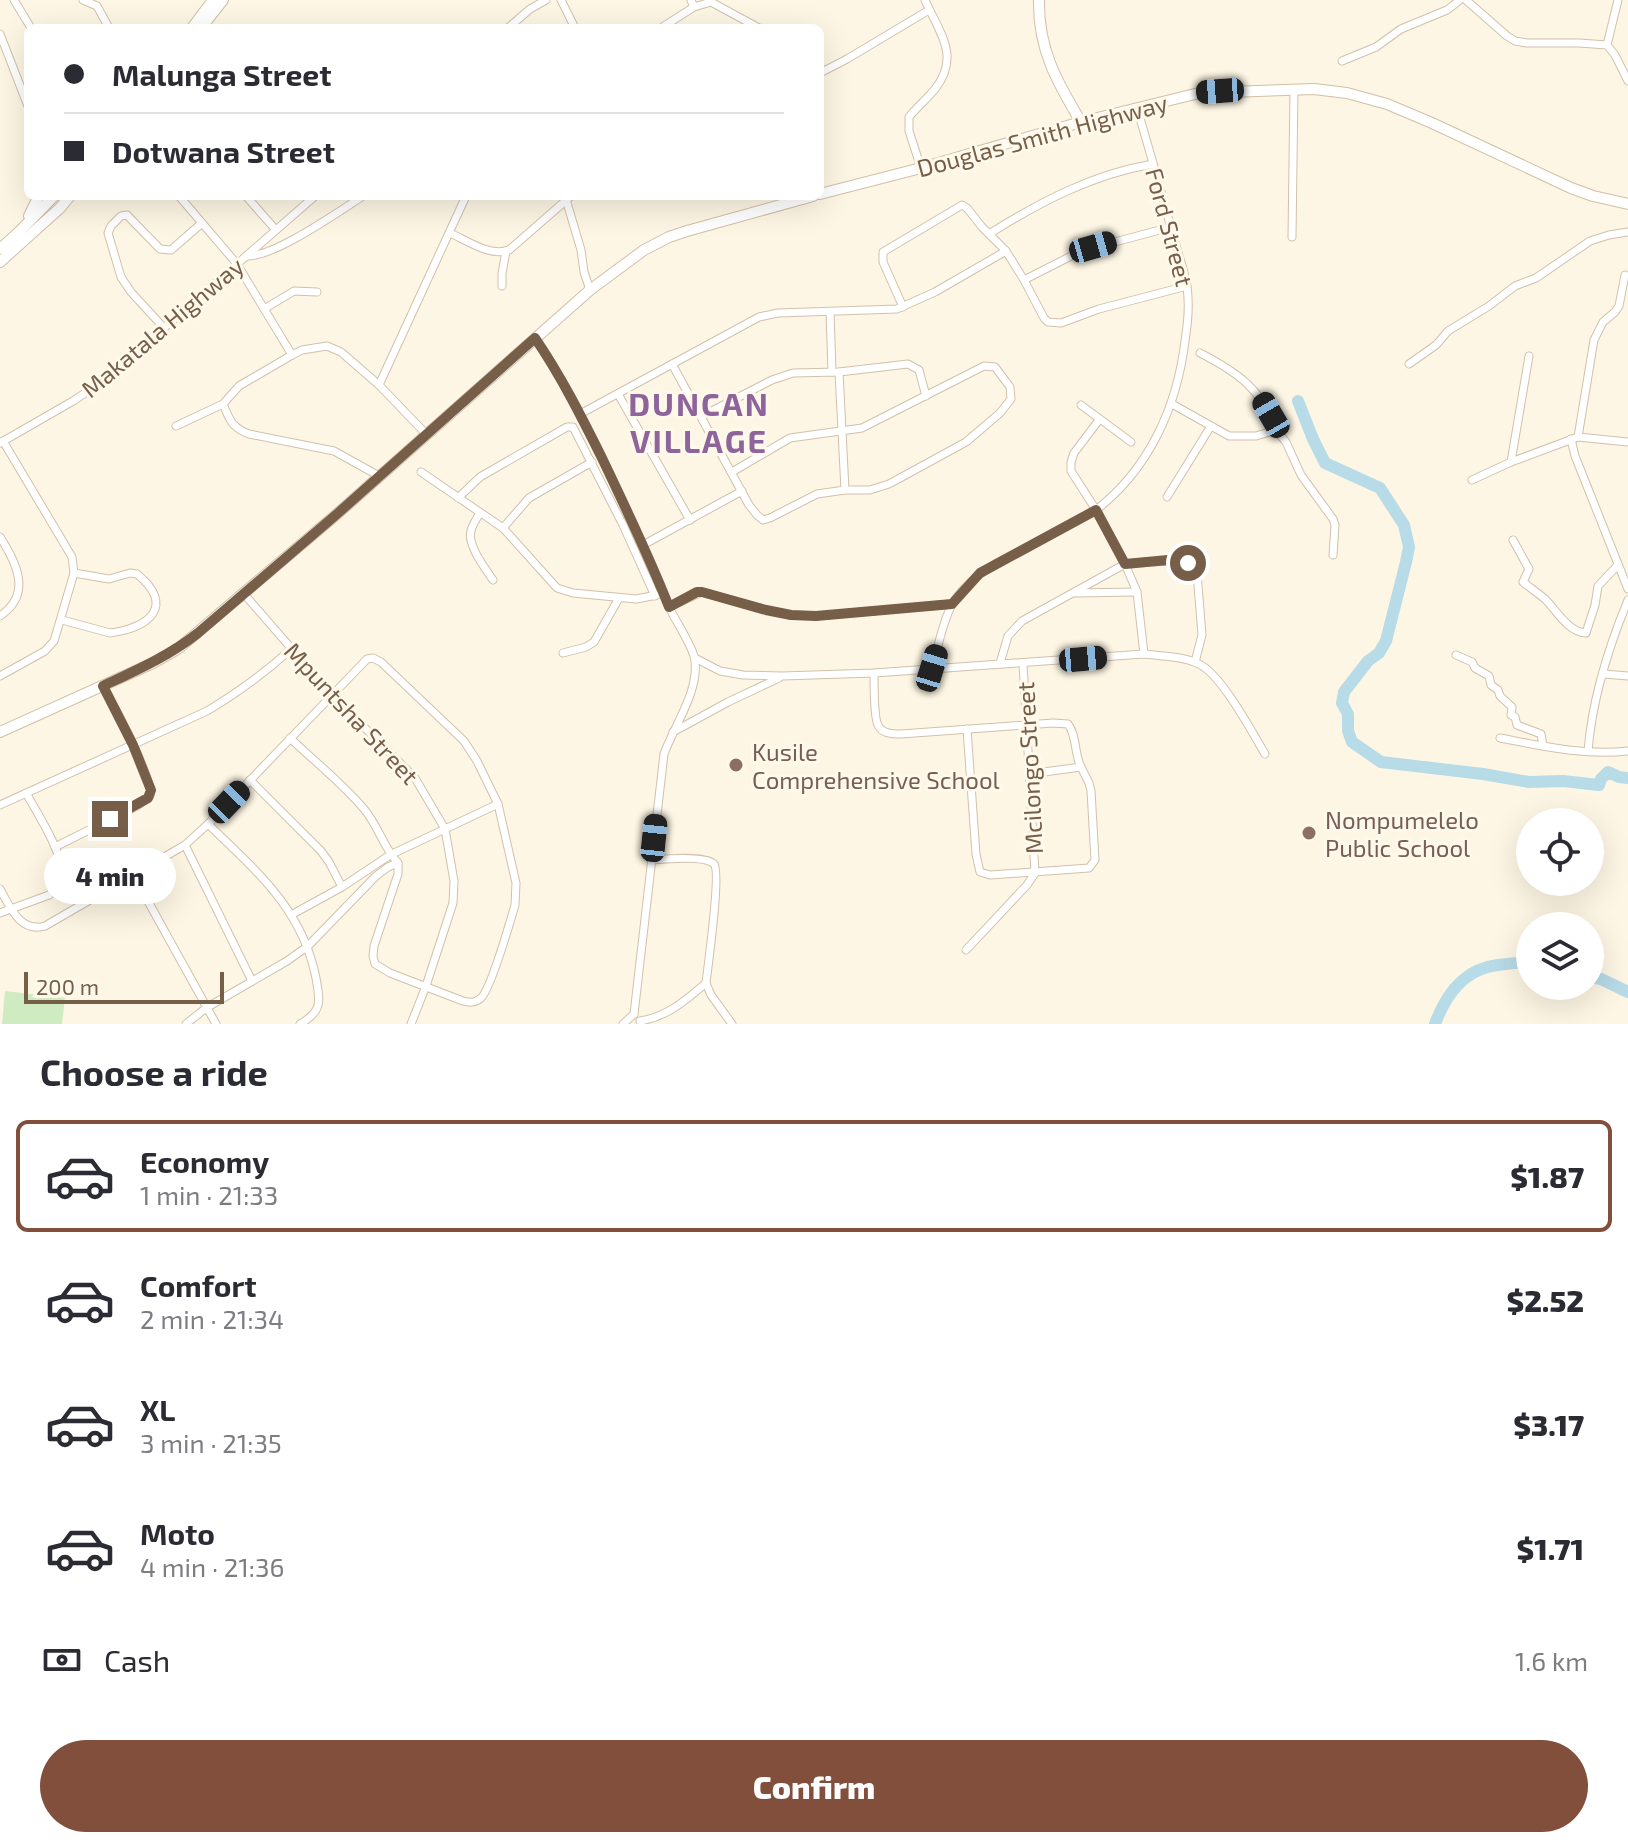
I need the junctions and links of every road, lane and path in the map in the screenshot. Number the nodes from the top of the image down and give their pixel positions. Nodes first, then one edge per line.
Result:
1 (14, 0) edge
2 (83, 0) edge
3 (213, 0) edge
4 (223, 0) edge
5 (546, 0) edge
6 (561, 0) edge
7 (925, 0) edge
8 (1039, 0) edge
9 (1463, 0) edge
10 (1618, 0) edge
11 (692, 3) edge
12 (929, 10) junction
13 (29, 24) edge
14 (107, 24) edge
15 (195, 24) edge
16 (204, 24) edge
17 (513, 24) edge
18 (573, 24) edge
19 (666, 24) edge
20 (752, 24) edge
21 (0, 34) edge
22 (1607, 45) junction
23 (1342, 61) dead end
24 (824, 71) edge
25 (1628, 81) edge
26 (1291, 89) junction
27 (24, 96) edge
28 (1137, 108) junction
29 (1081, 122) junction
30 (1153, 164) junction
31 (921, 168) junction
32 (824, 193) edge
33 (37, 200) edge
34 (51, 200) edge
35 (57, 200) edge
36 (67, 200) edge
37 (182, 200) edge
38 (250, 200) edge
39 (308, 200) edge
40 (356, 200) edge
41 (464, 200) edge
42 (564, 200) edge
43 (568, 200) edge
44 (799, 200) edge
45 (1628, 204) edge
46 (60, 208) junction
47 (202, 223) junction
48 (1171, 227) junction
49 (275, 229) junction
50 (20, 231) junction
51 (1628, 232) edge
52 (450, 233) junction
53 (989, 234) junction
54 (1292, 237) dead end
55 (0, 249) edge
56 (506, 251) junction
57 (1006, 251) junction
58 (246, 256) junction
59 (0, 262) edge
60 (237, 264) junction
61 (1625, 275) dead end
62 (1024, 280) junction
63 (502, 286) dead end
64 (1187, 286) junction
65 (590, 290) junction
66 (317, 292) dead end
67 (903, 307) junction
68 (264, 309) junction
69 (830, 312) junction
70 (164, 328) junction
71 (535, 338) junction
72 (1200, 353) dead end
73 (292, 355) junction
74 (1529, 356) dead end
75 (672, 364) junction
76 (1409, 364) dead end
77 (836, 372) junction
78 (379, 385) junction
79 (618, 394) junction
80 (926, 396) junction
81 (223, 404) junction
82 (1172, 404) junction
83 (1081, 405) dead end
84 (580, 414) junction
85 (702, 416) junction
86 (1099, 420) junction
87 (176, 426) dead end
88 (1211, 426) junction
89 (1276, 430) junction
90 (843, 432) junction
91 (427, 435) junction
92 (1574, 438) junction
93 (2, 442) edge
94 (1131, 442) dead end
95 (1628, 442) edge
96 (592, 462) junction
97 (1511, 462) junction
98 (421, 472) dead end
99 (732, 472) junction
100 (379, 476) junction
101 (1472, 480) dead end
102 (845, 490) junction
103 (742, 491) junction
104 (1167, 497) dead end
105 (458, 498) junction
106 (1096, 510) junction
107 (480, 513) junction
108 (690, 520) junction
109 (503, 528) junction
110 (0, 537) edge
111 (1513, 540) dead end
112 (643, 545) junction
113 (1333, 555) dead end
114 (1125, 564) junction
115 (1618, 565) junction
116 (74, 573) junction
117 (493, 580) dead end
118 (1628, 589) edge
119 (1137, 592) junction
120 (1074, 593) junction
121 (244, 594) junction
122 (659, 594) junction
123 (619, 598) junction
124 (1628, 600) edge
125 (952, 604) junction
126 (669, 607) junction
127 (0, 616) edge
128 (62, 620) junction
129 (291, 649) junction
130 (563, 653) dead end
131 (1144, 654) junction
132 (1456, 655) dead end
133 (695, 658) junction
134 (1195, 662) junction
135 (1000, 663) junction
136 (1023, 664) junction
137 (932, 668) junction
138 (874, 673) junction
139 (1604, 674) junction
140 (0, 676) edge
141 (782, 676) junction
142 (1628, 676) edge
143 (103, 686) junction
144 (332, 695) junction
145 (1026, 726) junction
146 (967, 729) junction
147 (0, 732) edge
148 (671, 733) junction
149 (290, 738) junction
150 (1500, 738) dead end
151 (133, 745) junction
152 (1543, 746) junction
153 (1588, 751) junction
154 (1628, 751) edge
155 (1265, 754) dead end
156 (1081, 767) junction
157 (1029, 774) junction
158 (250, 780) junction
159 (26, 793) junction
160 (498, 804) junction
161 (0, 805) edge
162 (208, 824) junction
163 (445, 829) junction
164 (185, 845) junction
165 (55, 847) junction
166 (390, 855) junction
167 (652, 860) junction
168 (398, 863) junction
169 (1035, 873) junction
170 (134, 876) junction
171 (342, 887) junction
172 (0, 889) edge
173 (11, 907) junction
174 (0, 913) edge
175 (291, 915) junction
176 (308, 946) junction
177 (966, 950) dead end
178 (252, 981) junction
179 (706, 983) junction
180 (426, 986) junction
181 (206, 1008) junction
182 (638, 1019) edge
183 (186, 1024) edge
184 (216, 1024) edge
185 (300, 1024) edge
186 (411, 1024) edge
187 (623, 1024) edge
188 (732, 1024) edge

1 - 13 street
2 - 14 street
3 - 15 street
4 - 16 street
5 - 17 street
6 - 18 street
7 - 12 street
8 - 29 street
9 - 22 street
9 - 23 street
10 - 22 street
11 - 19 street
11 - 20 street
12 - 24 street
12 - 31 street
21 - 27 street
22 - 25 street
26 - 28 street, Douglas Smith Highway
26 - 45 street, Douglas Smith Highway
26 - 54 street
28 - 29 street, Douglas Smith Highway
28 - 30 street, Ford Street
29 - 31 street, Douglas Smith Highway
30 - 48 street, Ford Street
30 - 53 street
31 - 32 street, Douglas Smith Highway
33 - 50 street
34 - 50 street
35 - 46 street
36 - 46 street
37 - 47 street
38 - 49 street
39 - 49 street, Makatala Highway
40 - 58 street
41 - 52 street
42 - 56 street
43 - 65 street
44 - 65 street
46 - 59 street
47 - 60 street
47 - 70 street
48 - 62 street
48 - 64 street, Ford Street
49 - 58 street, Makatala Highway
50 - 55 street
51 - 76 street
52 - 56 street
52 - 78 street
53 - 57 street
53 - 67 street
56 - 63 street
57 - 62 street
57 - 67 street
58 - 60 street, Makatala Highway
60 - 68 street
60 - 70 street, Makatala Highway
61 - 92 street
62 - 64 street
64 - 82 street, Ford Street
65 - 71 street
66 - 68 street
67 - 69 street
68 - 73 street
69 - 75 street
69 - 77 street
70 - 93 street, Makatala Highway
71 - 84 street
71 - 91 street
72 - 89 street
73 - 78 street
73 - 81 street
74 - 97 street
75 - 79 street
75 - 85 street
77 - 80 street
77 - 85 street
77 - 90 street
78 - 91 street
79 - 84 street
79 - 108 street
80 - 90 street
80 - 102 street
81 - 87 street
81 - 100 street
82 - 88 street
82 - 106 street, Ford Street
83 - 86 street
84 - 112 street
85 - 99 street
86 - 94 street
86 - 106 street
88 - 89 street
88 - 104 street
89 - 113 street
90 - 99 street
90 - 102 street
91 - 100 street
92 - 95 street
92 - 97 street
92 - 115 street
93 - 116 street
96 - 105 street
96 - 109 street
96 - 122 street
97 - 101 street
98 - 105 street
99 - 103 street
100 - 121 street
102 - 103 street
103 - 108 street
105 - 107 street
106 - 114 street
106 - 125 street, Ford Street
107 - 109 street
107 - 117 street
108 - 112 street
109 - 123 street
110 - 127 street
111 - 115 street
112 - 122 street
114 - 119 street
114 - 120 street
114 - 134 street
115 - 118 street
116 - 128 street
116 - 128 street
119 - 120 street
119 - 131 street
120 - 135 street
121 - 129 street, Mpuntsha Street
121 - 143 street
122 - 123 street
122 - 126 street
123 - 130 street
124 - 139 street
125 - 126 street
125 - 137 street, Ford Street
126 - 133 street
128 - 140 street
129 - 144 street, Mpuntsha Street
129 - 151 street
131 - 134 street
131 - 136 street
132 - 152 street
133 - 141 street
133 - 148 street
134 - 155 street
135 - 136 street
135 - 137 street
136 - 145 street, Mcilongo Street
137 - 138 street
138 - 141 street
138 - 146 street
139 - 142 street
139 - 153 street
141 - 148 street
143 - 147 street
143 - 151 street
144 - 149 street
144 - 160 street
144 - 163 street, Mpuntsha Street
145 - 146 street
145 - 156 street
145 - 157 street, Mcilongo Street
146 - 169 street
148 - 167 street
149 - 158 street
149 - 166 street
150 - 152 street
151 - 159 street
151 - 165 street
152 - 153 street
153 - 154 street
156 - 157 street
156 - 169 street
157 - 169 street, Mcilongo Street
158 - 162 street
158 - 171 street
159 - 161 street
159 - 165 street
160 - 163 street
160 - 180 street
162 - 164 street
162 - 175 street
163 - 166 street
163 - 180 street, Mpuntsha Street
164 - 170 street
164 - 178 street
165 - 173 street
166 - 168 street
166 - 171 street
167 - 179 street
167 - 182 street
168 - 176 street
168 - 180 street
169 - 177 street
170 - 173 street
170 - 181 street
171 - 175 street
172 - 173 street
173 - 174 street
175 - 176 street
176 - 178 street
176 - 185 street
178 - 181 street
179 - 182 street
179 - 188 street
180 - 186 street, Mpuntsha Street
181 - 183 street
181 - 184 street
182 - 187 street

